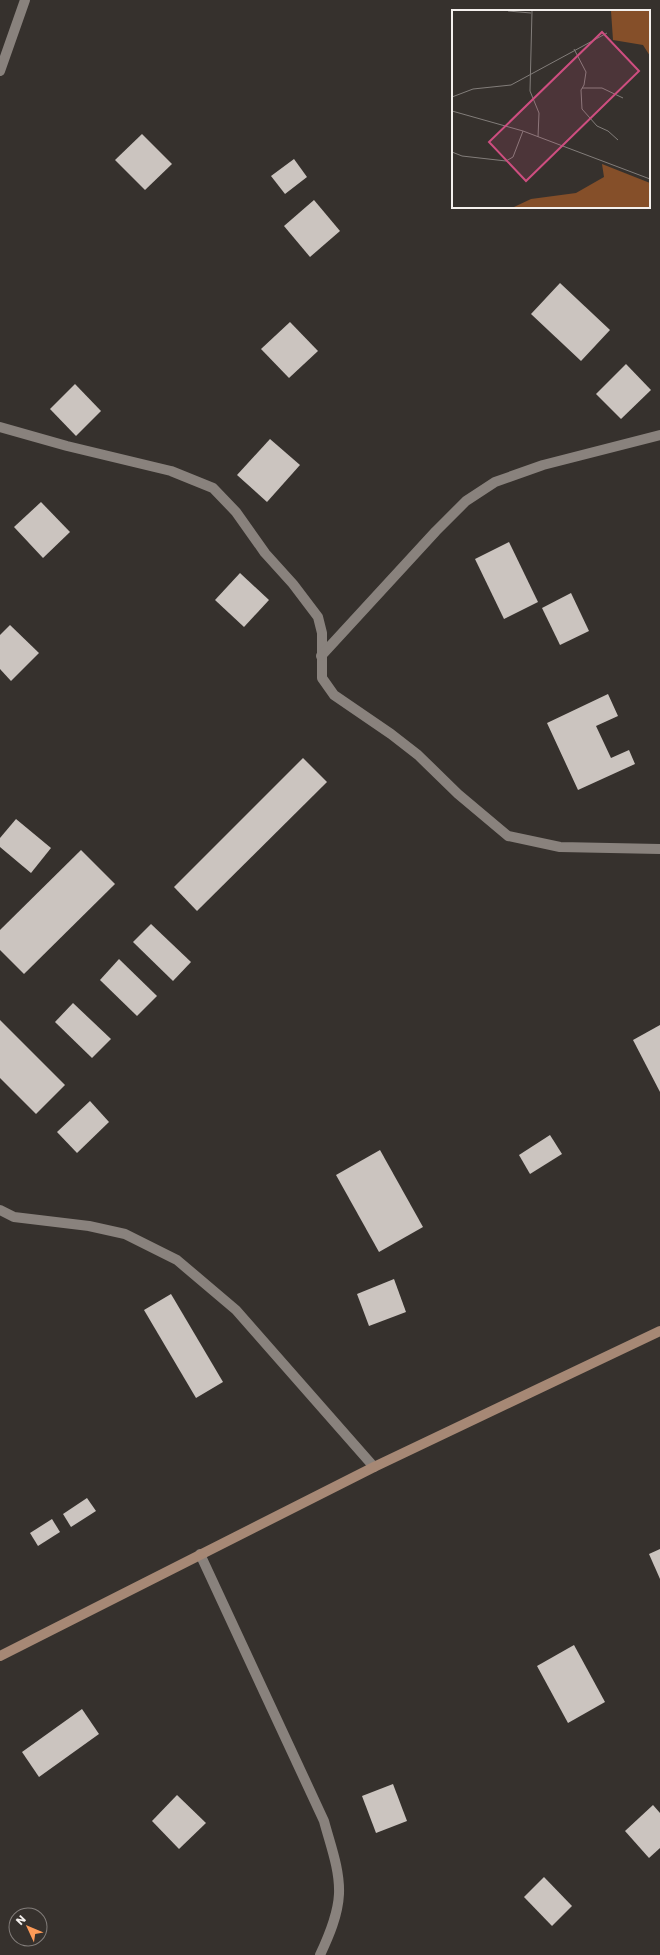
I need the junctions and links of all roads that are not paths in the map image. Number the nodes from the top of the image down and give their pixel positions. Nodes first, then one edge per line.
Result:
1 (25, 0) edge
2 (0, 71) edge
3 (0, 427) edge
4 (660, 434) edge
5 (321, 656) junction
6 (660, 849) edge
7 (0, 1210) edge
8 (660, 1331) edge
9 (374, 1467) junction
10 (200, 1554) junction
11 (0, 1656) edge
12 (320, 1955) edge

1 - 2 street
3 - 5 street
4 - 5 street
5 - 6 street
7 - 9 street
8 - 9 street
9 - 10 street
10 - 11 street
10 - 12 street

